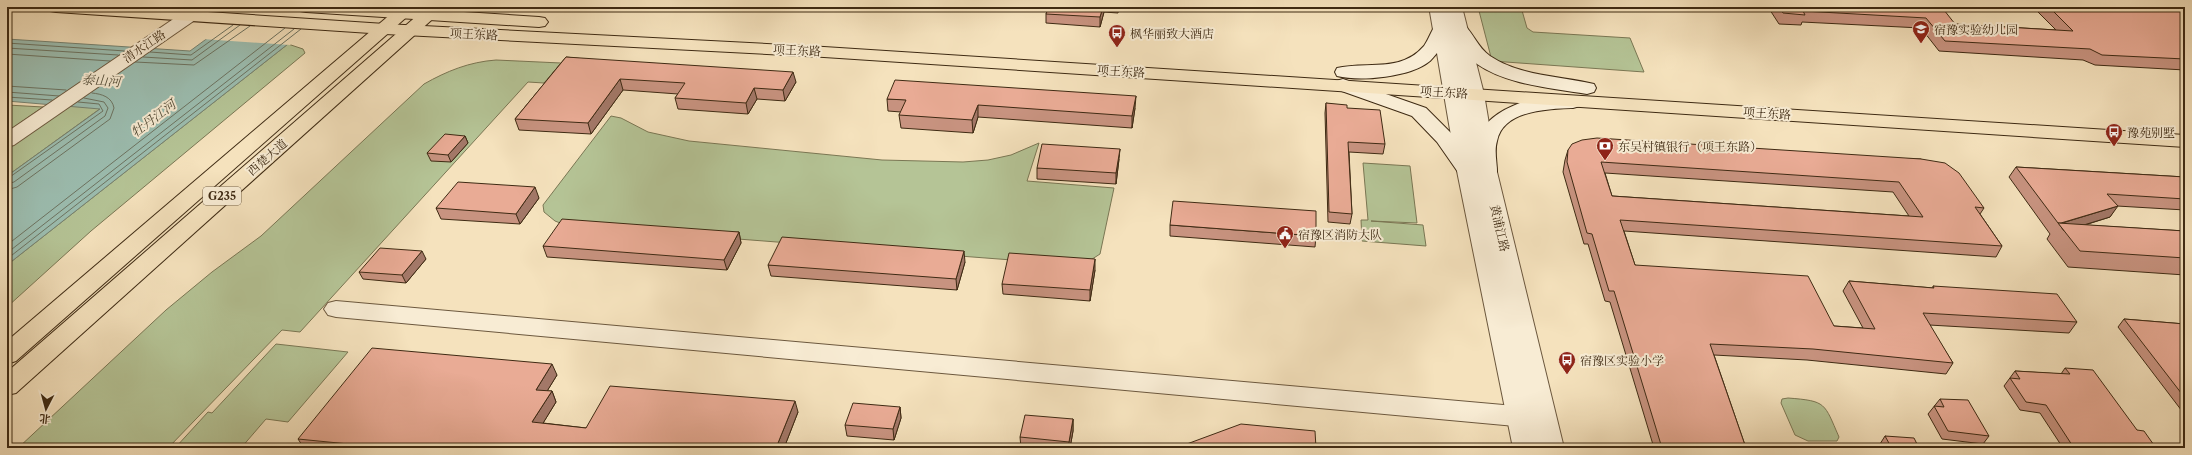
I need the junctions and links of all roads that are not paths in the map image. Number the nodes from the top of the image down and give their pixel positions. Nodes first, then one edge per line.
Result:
1 (56, 7) edge
2 (306, 7) edge
3 (1438, 7) edge
4 (1454, 7) edge
5 (433, 11) edge
6 (195, 12) edge
7 (407, 17) edge
8 (1450, 28) junction
9 (385, 29) junction
10 (1344, 79) junction
11 (1463, 87) junction
12 (1589, 95) junction
13 (2185, 126) edge
14 (7, 141) edge
15 (2185, 141) edge
16 (1477, 172) junction
17 (336, 309) dead end
18 (7, 355) edge
19 (7, 386) edge
20 (1519, 417) junction
21 (1545, 418) junction
22 (1526, 448) edge
23 (1551, 448) edge

1 - 6 main road
2 - 7 main road, 项王东路
3 - 8 street, 黄浦江路
4 - 8 street, 黄浦江路
5 - 7 main road, 西楚大道 / G235
5 - 10 main road, 项王东路
6 - 9 main road
6 - 14 street, 清水江路
7 - 9 main road, 西楚大道 / G235
7 - 10 main road, 项王东路
7 - 19 main road, 西楚大道 / G235
8 - 10 street
8 - 11 street, 黄浦江路
8 - 12 street
9 - 18 main road, 西楚大道 / G235
10 - 11 main road, 项王东路
10 - 16 street
11 - 12 main road, 项王东路
11 - 16 street, 黄浦江路
12 - 13 main road, 项王东路
12 - 15 main road, 项王东路
12 - 16 street
16 - 20 street, 黄浦江路
16 - 21 street, 黄浦江路
17 - 20 street
20 - 21 street
20 - 22 street, 黄浦江路
21 - 23 street, 黄浦江路

